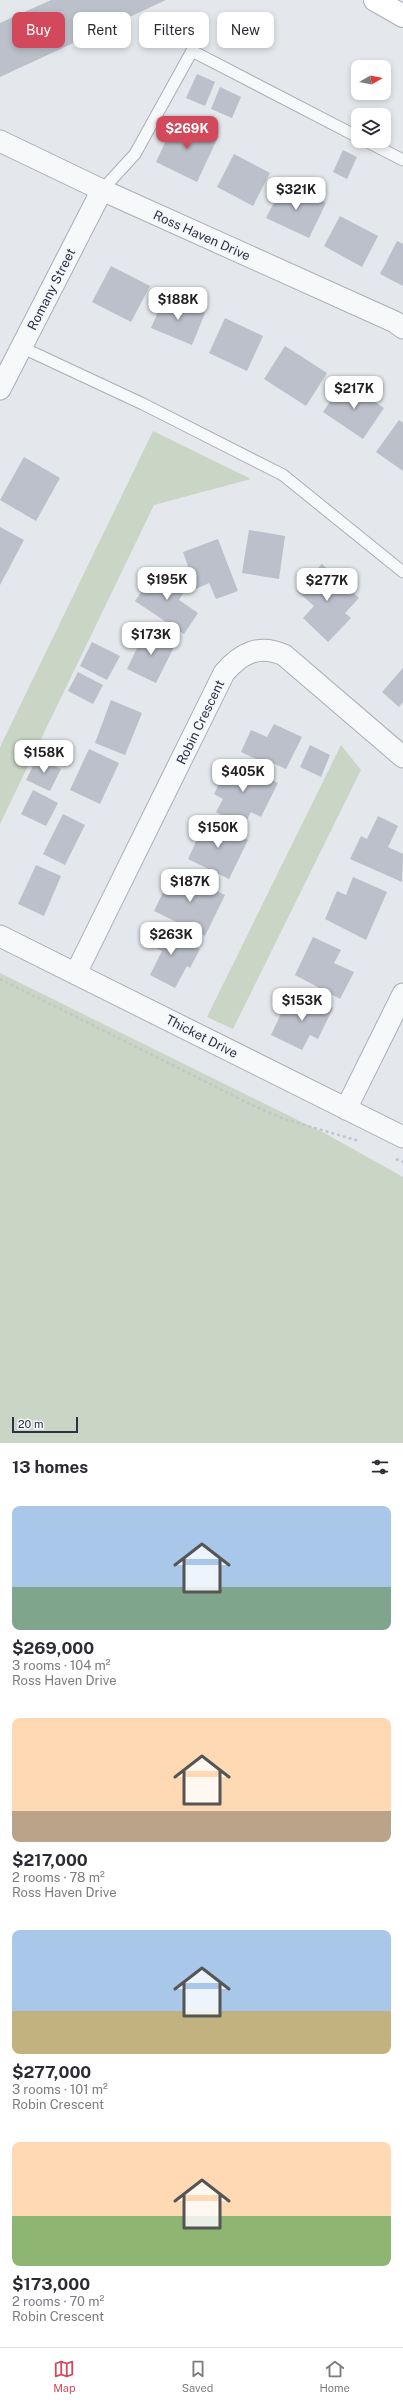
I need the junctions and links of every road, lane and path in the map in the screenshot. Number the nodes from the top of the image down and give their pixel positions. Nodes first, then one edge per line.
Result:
1 (375, 0) edge
2 (403, 16) edge
3 (351, 133) edge
4 (0, 141) edge
5 (380, 148) edge
6 (403, 160) edge
7 (102, 190) junction
8 (403, 328) edge
9 (21, 347) junction
10 (0, 388) edge
11 (403, 572) edge
12 (403, 757) edge
13 (0, 936) edge
14 (76, 973) junction
15 (0, 979) edge
16 (403, 994) edge
17 (346, 1109) junction
18 (403, 1137) edge
19 (365, 1144) dead end
20 (390, 1156) dead end
21 (403, 1162) edge

1 - 2 main road
3 - 7 lane
4 - 7 street, Ross Haven Drive
5 - 6 lane
7 - 8 street, Ross Haven Drive
7 - 9 street, Romany Street
9 - 10 street, Romany Street
9 - 11 lane
12 - 14 street, Robin Crescent
13 - 14 street, Thicket Drive
14 - 17 street, Thicket Drive
15 - 19 path
16 - 17 street
17 - 18 street, Thicket Drive
20 - 21 path

